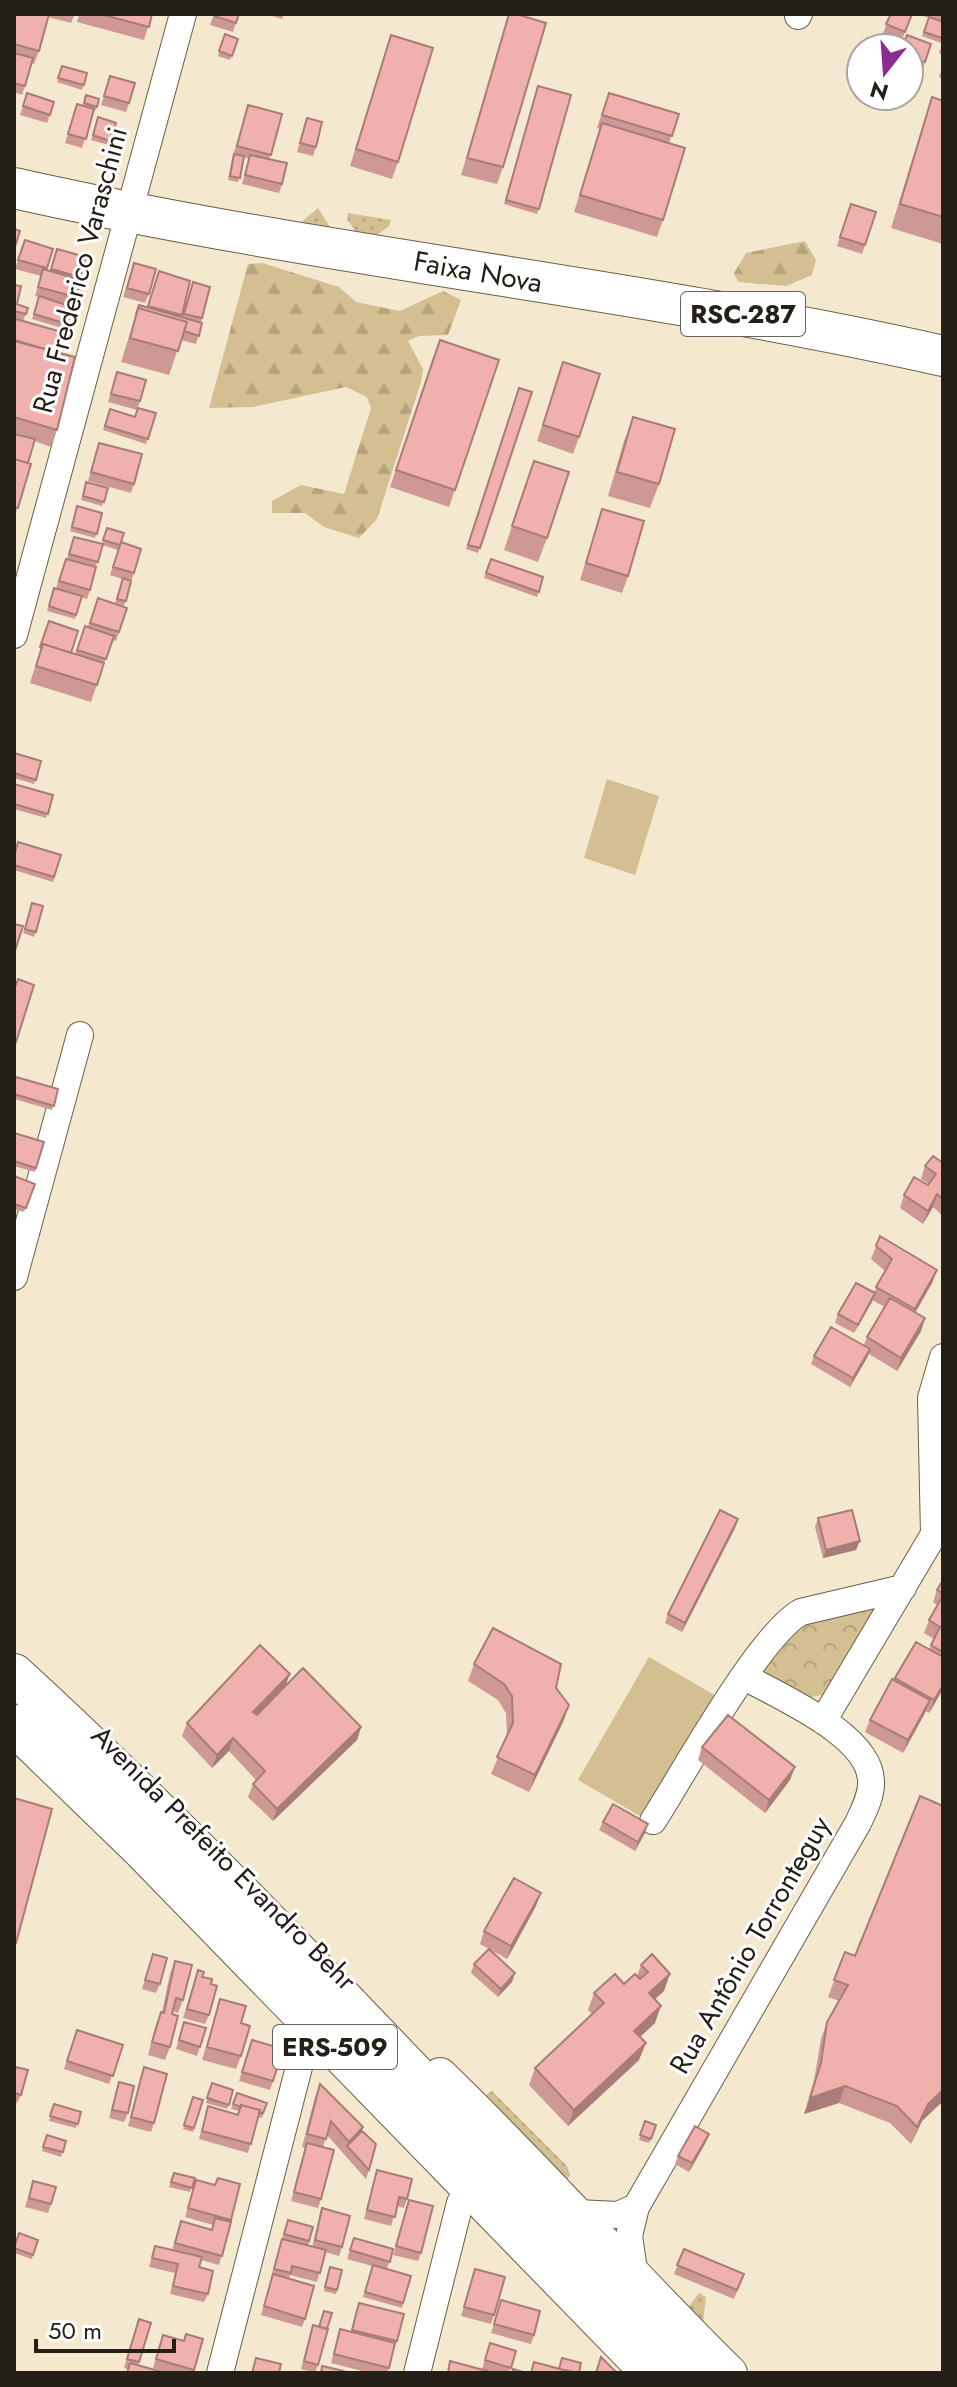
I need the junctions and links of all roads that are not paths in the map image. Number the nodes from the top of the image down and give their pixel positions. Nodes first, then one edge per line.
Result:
1 (183, 14) edge
2 (14, 188) edge
3 (127, 213) junction
4 (943, 356) edge
5 (19, 599) edge
6 (14, 635) edge
7 (80, 1035) dead end
8 (14, 1277) edge
9 (943, 1357) edge
10 (939, 1526) edge
11 (903, 1588) junction
12 (14, 1658) edge
13 (14, 1674) edge
14 (745, 1677) junction
15 (14, 1708) edge
16 (62, 1718) junction
17 (823, 1721) junction
18 (14, 1725) edge
19 (14, 1749) edge
20 (653, 1821) dead end
21 (276, 1932) junction
22 (378, 2013) junction
23 (305, 2044) junction
24 (460, 2203) junction
25 (636, 2207) junction
26 (576, 2213) junction
27 (635, 2277) junction
28 (220, 2373) edge
29 (417, 2373) edge
30 (625, 2373) edge
31 (652, 2373) edge
32 (701, 2373) edge
33 (730, 2373) edge

1 - 3 street, Rua Frederico Varaschini
2 - 3 highway, Faixa Nova / RSC-287
3 - 4 highway, Faixa Nova / RSC-287
3 - 5 street, Rua Frederico Varaschini
5 - 6 street, Rua Frederico Varaschini
7 - 8 street
9 - 10 street
10 - 11 street
11 - 14 street
11 - 17 street
12 - 22 main road, Avenida Prefeito Evandro Behr / ERS-509
13 - 16 highway, Avenida Prefeito Evandro Behr / ERS-509
14 - 17 street, Rua Antônio Torronteguy
14 - 20 street
15 - 16 highway
16 - 21 highway, Avenida Prefeito Evandro Behr / ERS-509
17 - 25 street, Rua Antônio Torronteguy
18 - 31 highway, Avenida Prefeito Evandro Behr / ERS-509
19 - 23 main road, ERS-509
21 - 22 highway, ERS-509
21 - 32 highway, Avenida Prefeito Evandro Behr / ERS-509
22 - 26 main road, Avenida Prefeito Evandro Behr / ERS-509
23 - 24 main road, ERS-509
23 - 28 street
24 - 29 street
24 - 30 main road, ERS-509
25 - 26 street
25 - 27 street
26 - 27 main road, Avenida Prefeito Evandro Behr / ERS-509
27 - 33 main road, Avenida Prefeito Evandro Behr / ERS-509

